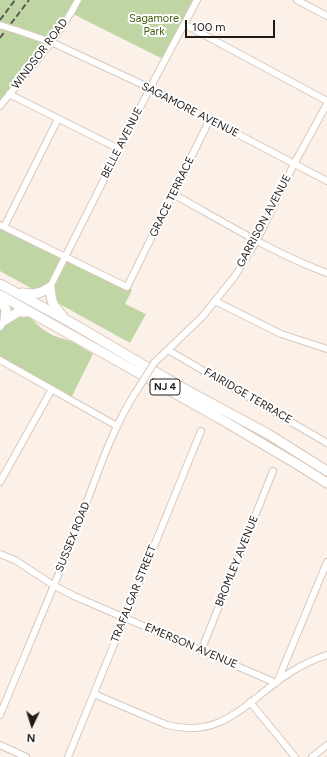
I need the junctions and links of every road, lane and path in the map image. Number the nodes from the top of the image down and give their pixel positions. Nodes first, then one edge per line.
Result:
1 (78, 0) edge
2 (197, 0) edge
3 (297, 0) edge
4 (327, 16) edge
5 (184, 24) junction
6 (0, 25) edge
7 (51, 42) junction
8 (150, 88) junction
9 (9, 94) junction
10 (327, 103) edge
11 (0, 106) edge
12 (58, 119) junction
13 (210, 119) junction
14 (119, 149) junction
15 (294, 164) junction
16 (327, 181) edge
17 (173, 194) junction
18 (2, 226) edge
19 (256, 240) junction
20 (64, 257) junction
21 (327, 273) edge
22 (0, 284) edge
23 (50, 287) junction
24 (15, 292) junction
25 (0, 296) edge
26 (215, 301) junction
27 (31, 312) junction
28 (70, 322) junction
29 (3, 323) edge
30 (327, 349) edge
31 (168, 350) junction
32 (0, 360) edge
33 (154, 363) joint
34 (52, 389) junction
35 (117, 426) junction
36 (201, 431) dead end
37 (327, 443) edge
38 (273, 471) dead end
39 (327, 471) edge
40 (0, 482) edge
41 (327, 483) edge
42 (0, 554) edge
43 (327, 562) edge
44 (53, 585) junction
45 (125, 618) junction
46 (201, 651) junction
47 (327, 655) edge
48 (277, 682) junction
49 (94, 694) junction
50 (250, 702) junction
51 (0, 714) edge
52 (0, 745) edge
53 (327, 745) edge
54 (26, 757) edge
55 (68, 757) edge
56 (294, 757) edge
57 (312, 757) edge

1 - 7 street, WINDSOR ROAD
2 - 5 street, BELLE AVENUE
3 - 4 street
5 - 8 street, BELLE AVENUE
5 - 10 street
6 - 7 street, SAGAMORE AVENUE, bridge
7 - 8 street, SAGAMORE AVENUE
7 - 9 street, WINDSOR ROAD
8 - 13 street, SAGAMORE AVENUE
8 - 14 street, BELLE AVENUE
9 - 11 street, WINDSOR ROAD
9 - 12 street
10 - 15 street, GARRISON AVENUE
12 - 14 street
12 - 18 street
13 - 15 street, SAGAMORE AVENUE
13 - 17 street, GRACE TERRACE
14 - 20 street, BELLE AVENUE
15 - 16 street, SAGAMORE AVENUE
15 - 19 street, GARRISON AVENUE
17 - 19 street
17 - 20 street, GRACE TERRACE
18 - 20 street
19 - 21 street
19 - 26 street, GARRISON AVENUE
20 - 23 street, BELLE AVENUE
22 - 24 highway, NJ 4
23 - 24 highway
23 - 28 highway
24 - 28 highway, NJ 4
25 - 27 highway, NJ 4
25 - 29 highway
26 - 30 street
26 - 31 street, GARRISON AVENUE
27 - 29 highway
27 - 41 highway, NJ 4
28 - 39 highway, NJ 4
31 - 33 street, GARRISON AVENUE
31 - 37 street, FAIRIDGE TERRACE
32 - 34 street
33 - 35 street, SUSSEX ROAD, bridge
34 - 35 street
34 - 40 street
35 - 44 street, SUSSEX ROAD
36 - 45 street, TRAFALGAR STREET
38 - 46 street, BROMLEY AVENUE
42 - 44 street, EMERSON AVENUE
43 - 48 street
44 - 45 street, EMERSON AVENUE
44 - 51 street, SUSSEX ROAD
45 - 46 street, EMERSON AVENUE
45 - 49 street, TRAFALGAR STREET
46 - 48 street, EMERSON AVENUE
47 - 48 street
48 - 50 street
49 - 50 street
49 - 55 street, TRAFALGAR STREET
50 - 56 street
52 - 54 street
53 - 57 street

